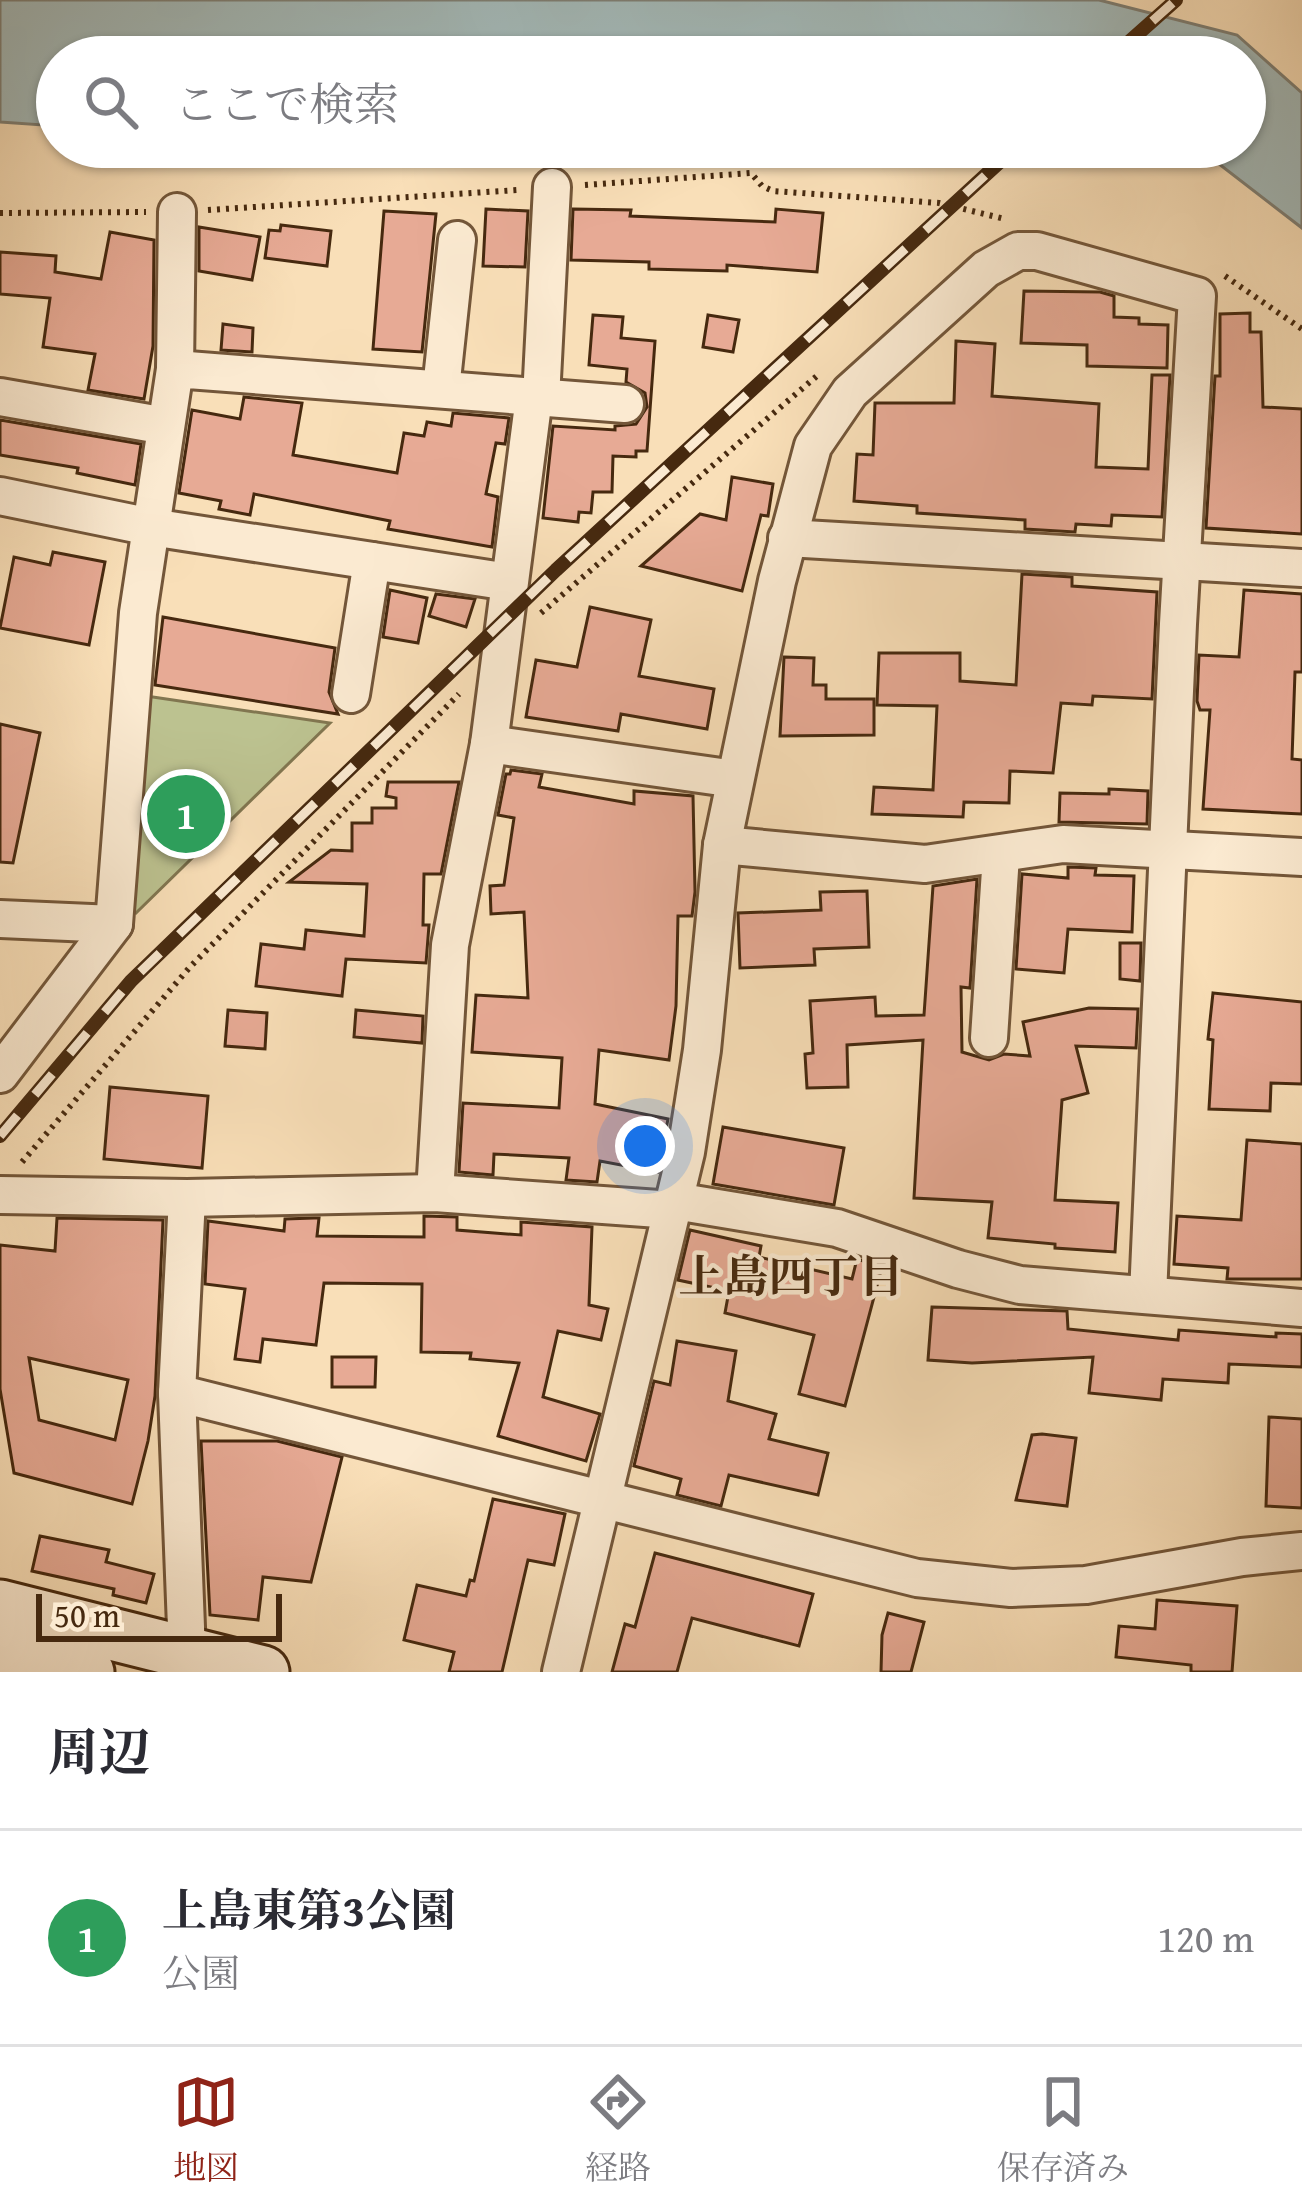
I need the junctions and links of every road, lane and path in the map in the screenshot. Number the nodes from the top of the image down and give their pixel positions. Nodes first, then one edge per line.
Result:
1 (552, 188) junction
2 (0, 212) edge
3 (177, 212) junction
4 (1001, 218) junction
5 (1023, 224) dead end
6 (983, 233) dead end
7 (457, 240) dead end
8 (1213, 268) dead end
9 (1302, 329) edge
10 (175, 369) junction
11 (823, 370) dead end
12 (441, 389) junction
13 (0, 397) edge
14 (537, 398) junction
15 (625, 404) dead end
16 (166, 426) junction
17 (0, 496) edge
18 (151, 526) junction
19 (788, 538) junction
20 (372, 561) junction
21 (1184, 562) junction
22 (1302, 568) edge
23 (509, 582) junction
24 (502, 646) junction
25 (351, 694) dead end
26 (489, 745) junction
27 (735, 779) junction
28 (722, 845) junction
29 (1169, 848) junction
30 (1001, 855) junction
31 (1302, 857) edge
32 (0, 920) edge
33 (114, 924) junction
34 (989, 1038) dead end
35 (0, 1074) edge
36 (7, 1182) edge
37 (435, 1193) junction
38 (188, 1198) junction
39 (674, 1206) junction
40 (1148, 1295) junction
41 (1302, 1308) edge
42 (177, 1393) junction
43 (602, 1500) junction
44 (1302, 1551) edge
45 (0, 1606) edge
46 (0, 1651) edge
47 (187, 1653) junction
48 (88, 1672) edge
49 (262, 1672) edge
50 (561, 1672) edge

1 - 3 path
1 - 4 path
1 - 14 street
2 - 3 path
3 - 10 street
4 - 5 path
4 - 6 path
7 - 12 street
8 - 9 path
10 - 12 street
10 - 16 street
11 - 24 path
12 - 14 street
13 - 16 street
14 - 15 street
14 - 23 street
16 - 18 street
17 - 18 street
18 - 20 street
18 - 33 street
19 - 21 street
19 - 21 street
19 - 27 street
20 - 23 street
20 - 25 street
21 - 22 street
21 - 29 street
23 - 24 street
24 - 26 street
24 - 36 path
26 - 27 street
26 - 37 street
27 - 28 street
28 - 30 street
28 - 39 street
29 - 30 street
29 - 31 street
29 - 40 street
30 - 34 street
32 - 33 street
33 - 35 street
36 - 38 street
37 - 38 street
37 - 39 street
38 - 42 street
39 - 40 street
39 - 43 street
40 - 41 street
42 - 43 street
42 - 47 street
43 - 44 street
43 - 50 street
45 - 47 street
46 - 48 street
47 - 49 street

